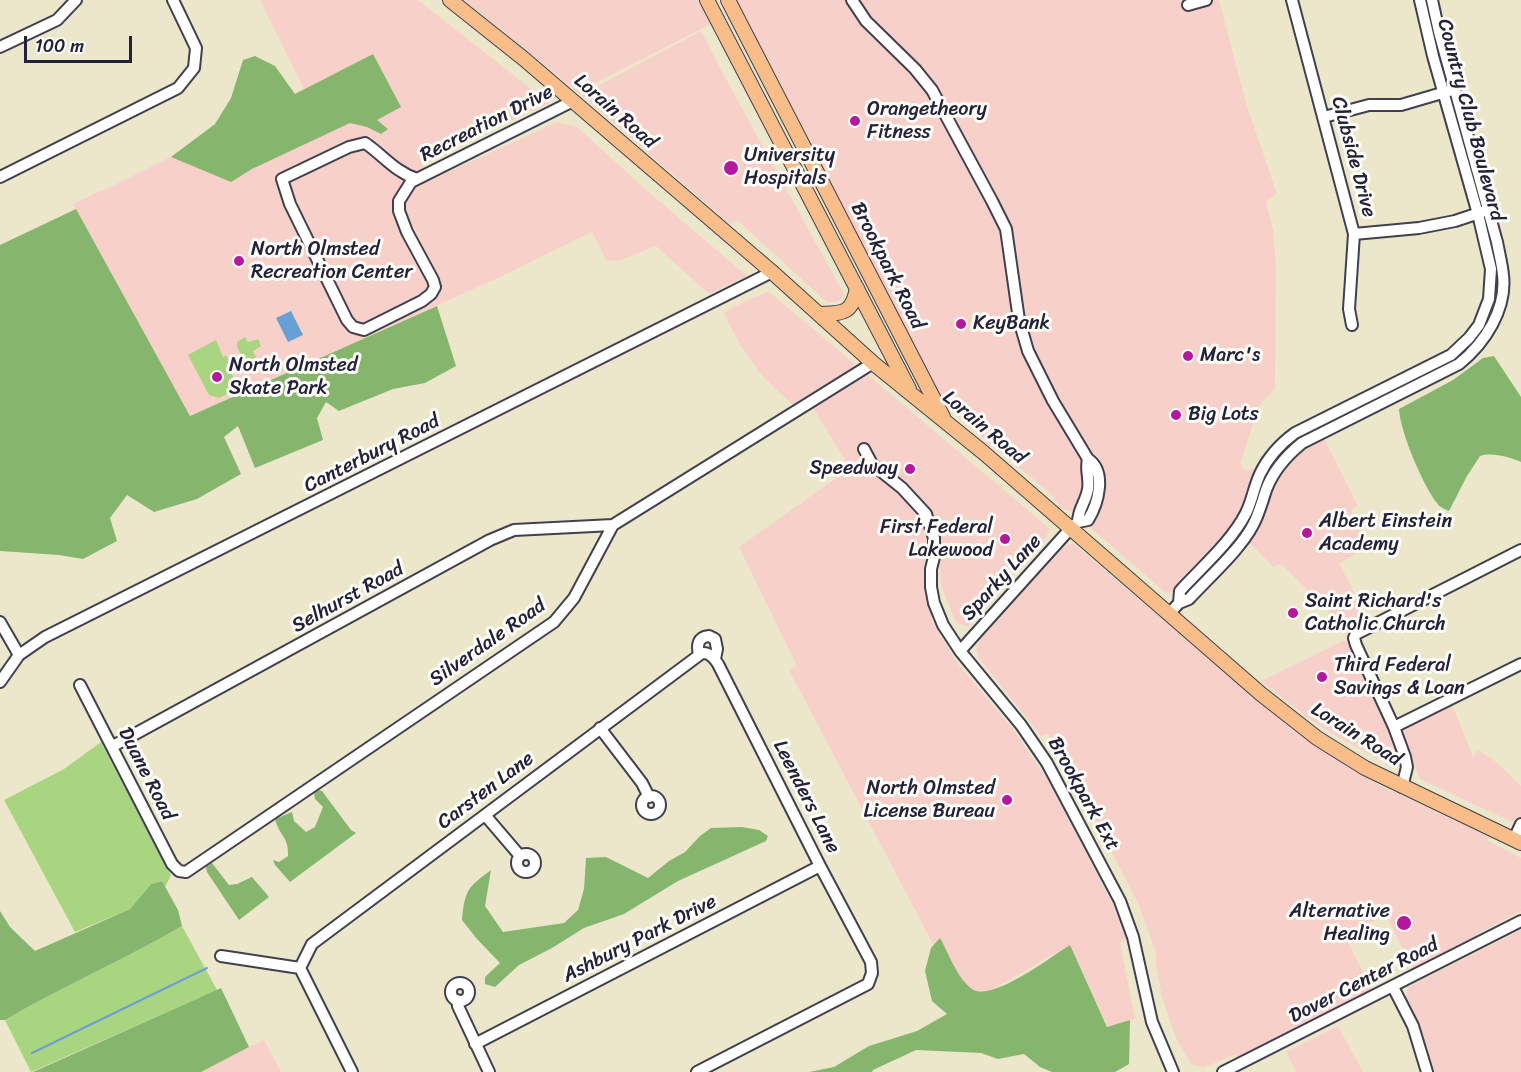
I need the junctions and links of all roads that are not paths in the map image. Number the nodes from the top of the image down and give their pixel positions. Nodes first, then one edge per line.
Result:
1 (76, 0) edge
2 (173, 0) edge
3 (450, 0) edge
4 (707, 0) edge
5 (728, 0) edge
6 (852, 0) edge
7 (1206, 0) edge
8 (1292, 0) edge
9 (1420, 0) edge
10 (1432, 0) edge
11 (1188, 5) dead end
12 (0, 47) edge
13 (1450, 91) junction
14 (573, 101) junction
15 (1324, 117) junction
16 (0, 177) edge
17 (417, 179) junction
18 (1483, 212) junction
19 (1354, 234) junction
20 (772, 272) junction
21 (857, 288) junction
22 (819, 314) junction
23 (1352, 325) dead end
24 (873, 363) junction
25 (912, 394) junction
26 (946, 422) junction
27 (864, 449) dead end
28 (613, 525) junction
29 (1074, 525) junction
30 (1521, 550) edge
31 (1169, 614) junction
32 (0, 622) edge
33 (960, 651) junction
34 (19, 655) junction
35 (707, 655) joint
36 (1521, 664) edge
37 (0, 682) edge
38 (80, 685) dead end
39 (600, 728) junction
40 (1394, 728) junction
41 (113, 746) junction
42 (1402, 787) junction
43 (649, 796) dead end
44 (485, 815) junction
45 (1521, 824) edge
46 (1518, 841) edge
47 (520, 856) dead end
48 (820, 866) junction
49 (186, 872) joint
50 (1521, 921) edge
51 (221, 956) dead end
52 (300, 968) junction
53 (1394, 987) junction
54 (457, 1000) dead end
55 (475, 1044) junction
56 (352, 1072) edge
57 (489, 1072) edge
58 (698, 1072) edge
59 (1173, 1072) edge
60 (1222, 1072) edge
61 (1427, 1072) edge

1 - 12 street
2 - 16 street
3 - 14 main road, Lorain Road
4 - 21 main road, Brookpark Road
5 - 26 main road, Brookpark Road
6 - 29 street, Sparky Lane
7 - 11 street
8 - 15 street, Clubside Drive
9 - 13 street, Country Club Boulevard
10 - 13 street, Country Club Boulevard
13 - 15 street
13 - 18 street, Country Club Boulevard
14 - 17 street, Recreation Drive
14 - 20 main road, Lorain Road
15 - 19 street, Clubside Drive
17 - 17 street, Recreation Drive
18 - 19 street
18 - 31 street, Country Club Boulevard
19 - 23 street, Clubside Drive
20 - 22 main road, Lorain Road
20 - 34 street, Canterbury Road
21 - 22 main road
21 - 25 main road, Brookpark Road
22 - 24 main road, Lorain Road
24 - 25 main road, Lorain Road
24 - 28 street, Silverdale Road
25 - 26 main road, Lorain Road
26 - 29 main road, Lorain Road
27 - 33 street, Brookpark Ext
28 - 41 street, Selhurst Road
28 - 49 street, Silverdale Road
29 - 31 main road, Lorain Road
29 - 33 street, Sparky Lane
30 - 40 street
31 - 42 main road, Lorain Road
32 - 34 street
33 - 59 street, Brookpark Ext
34 - 37 street, Canterbury Road
35 - 39 street, Carsten Lane
35 - 48 street, Leenders Lane
36 - 40 street
38 - 41 street, Duane Road
39 - 43 street
39 - 44 street, Carsten Lane
40 - 42 street
41 - 49 street, Duane Road
42 - 46 main road, Lorain Road
44 - 47 street
44 - 52 street, Carsten Lane
45 - 46 street
48 - 55 street, Ashbury Park Drive
48 - 58 street, Leenders Lane
50 - 53 street, Dover Center Road
51 - 52 street
52 - 56 street
53 - 60 street, Dover Center Road
53 - 61 street
54 - 55 street
55 - 57 street

